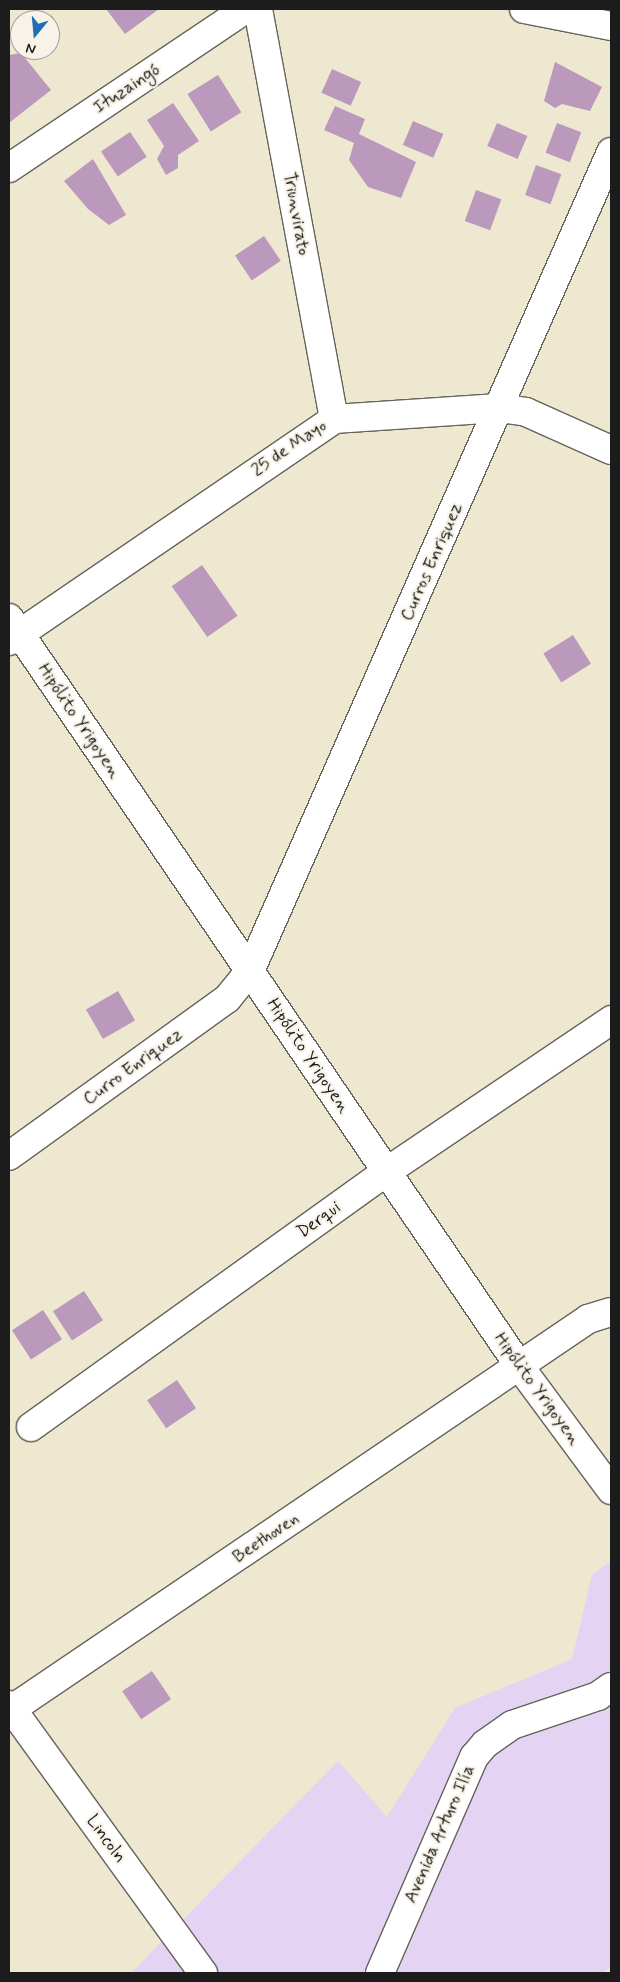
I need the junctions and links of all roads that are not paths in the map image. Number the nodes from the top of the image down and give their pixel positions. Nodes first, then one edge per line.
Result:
1 (246, 9) edge
2 (258, 9) edge
3 (524, 9) edge
4 (611, 26) edge
5 (611, 152) edge
6 (9, 168) edge
7 (500, 408) junction
8 (334, 419) junction
9 (611, 450) edge
10 (12, 631) edge
11 (250, 971) junction
12 (611, 1020) edge
13 (9, 1156) edge
14 (386, 1172) junction
15 (611, 1312) edge
16 (520, 1367) junction
17 (31, 1427) dead end
18 (611, 1490) edge
19 (611, 1687) edge
20 (10, 1707) edge
21 (203, 1973) edge
22 (380, 1973) edge

1 - 6 street, Ituzaingó
2 - 8 street, Triunvirato
3 - 4 street
5 - 7 street, Curros Enriquez
7 - 8 street, 25 de Mayo
7 - 9 street, 25 de Mayo
7 - 11 street, Curros Enriquez
8 - 10 street, 25 de Mayo
10 - 11 street, Hipólito Yrigoyen
11 - 13 street, Curro Enriquez
11 - 14 street, Hipólito Yrigoyen
12 - 14 street, Derqui
14 - 16 street, Hipólito Yrigoyen
14 - 17 street, Derqui
15 - 16 street, Beethoven
16 - 18 street, Hipólito Yrigoyen
16 - 20 street, Beethoven
19 - 22 street, Avenida Arturo Ilía
20 - 21 street, Lincoln

